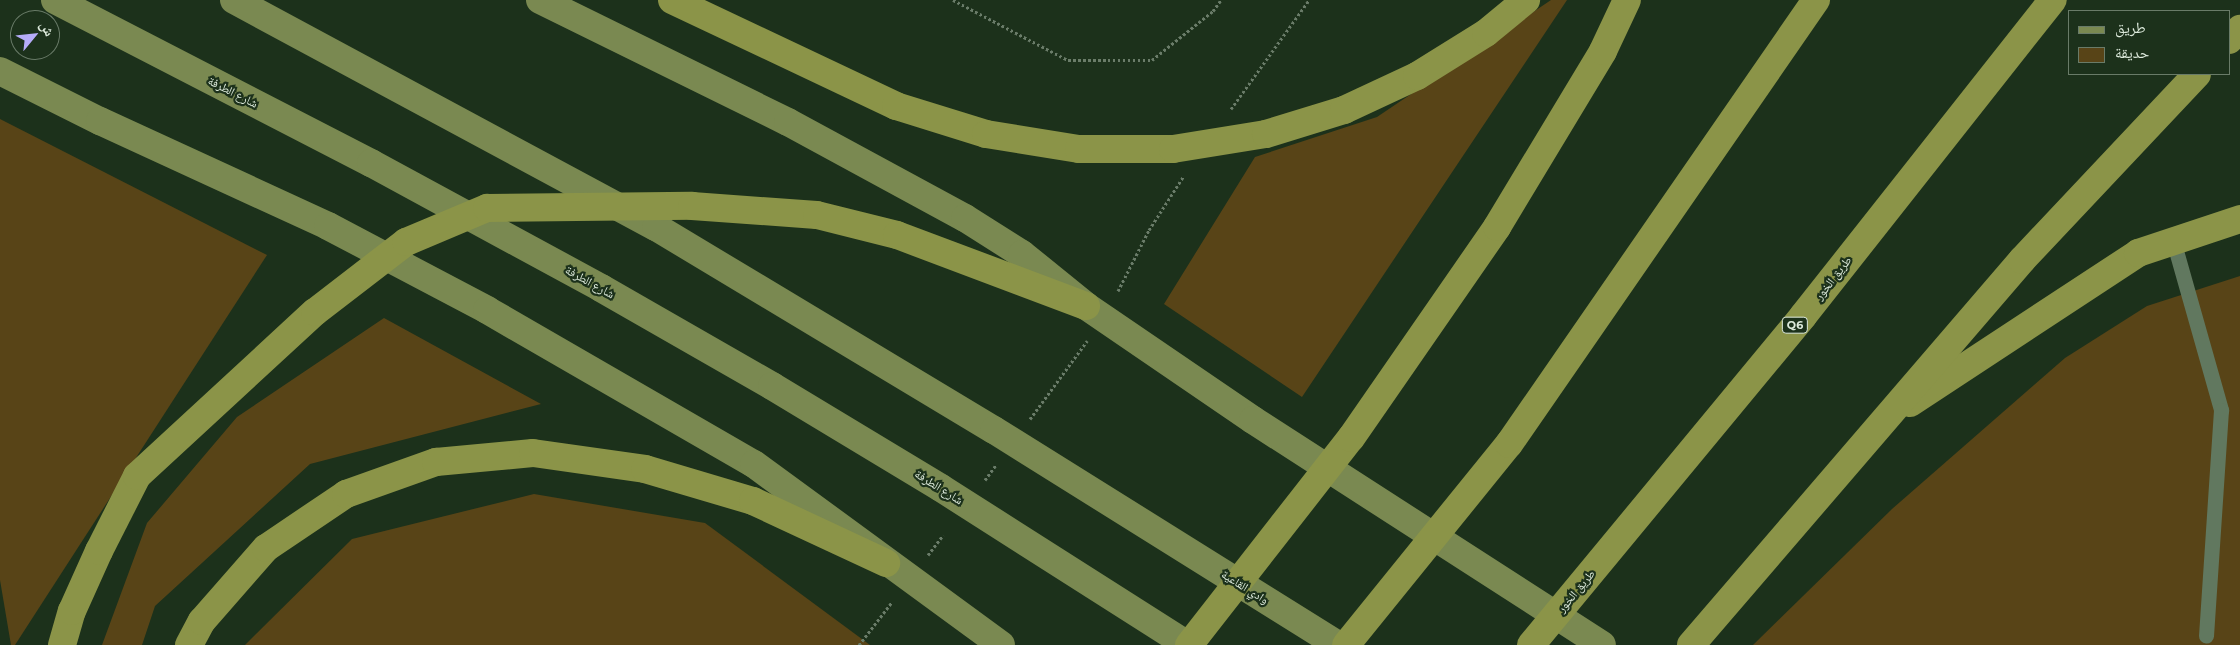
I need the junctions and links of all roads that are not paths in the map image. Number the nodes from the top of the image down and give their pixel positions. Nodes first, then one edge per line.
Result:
1 (55, 0) edge
2 (234, 0) edge
3 (540, 0) edge
4 (672, 0) edge
5 (1526, 0) edge
6 (1627, 0) edge
7 (1816, 0) edge
8 (2053, 0) edge
9 (2240, 28) edge
10 (2230, 39) edge
11 (0, 71) edge
12 (2196, 75) edge
13 (2240, 219) edge
14 (2173, 240) junction
15 (1086, 306) junction
16 (1876, 426) junction
17 (886, 563) junction
18 (2206, 636) dead end
19 (62, 645) edge
20 (189, 645) edge
21 (1001, 645) edge
22 (1188, 645) edge
23 (1338, 645) edge
24 (1346, 645) edge
25 (1531, 645) edge
26 (1602, 645) edge
27 (1691, 645) edge

1 - 22 main road, شارع الطرفة
2 - 23 main road, وادي القاعية
3 - 15 main road
4 - 5 highway
6 - 22 highway
7 - 24 highway
8 - 25 highway, طريق الخور / Q6
9 - 10 highway
11 - 17 main road
12 - 16 highway
13 - 14 highway
14 - 16 highway
14 - 18 lane
15 - 19 highway
15 - 26 main road
16 - 27 highway
17 - 20 highway
17 - 21 main road

